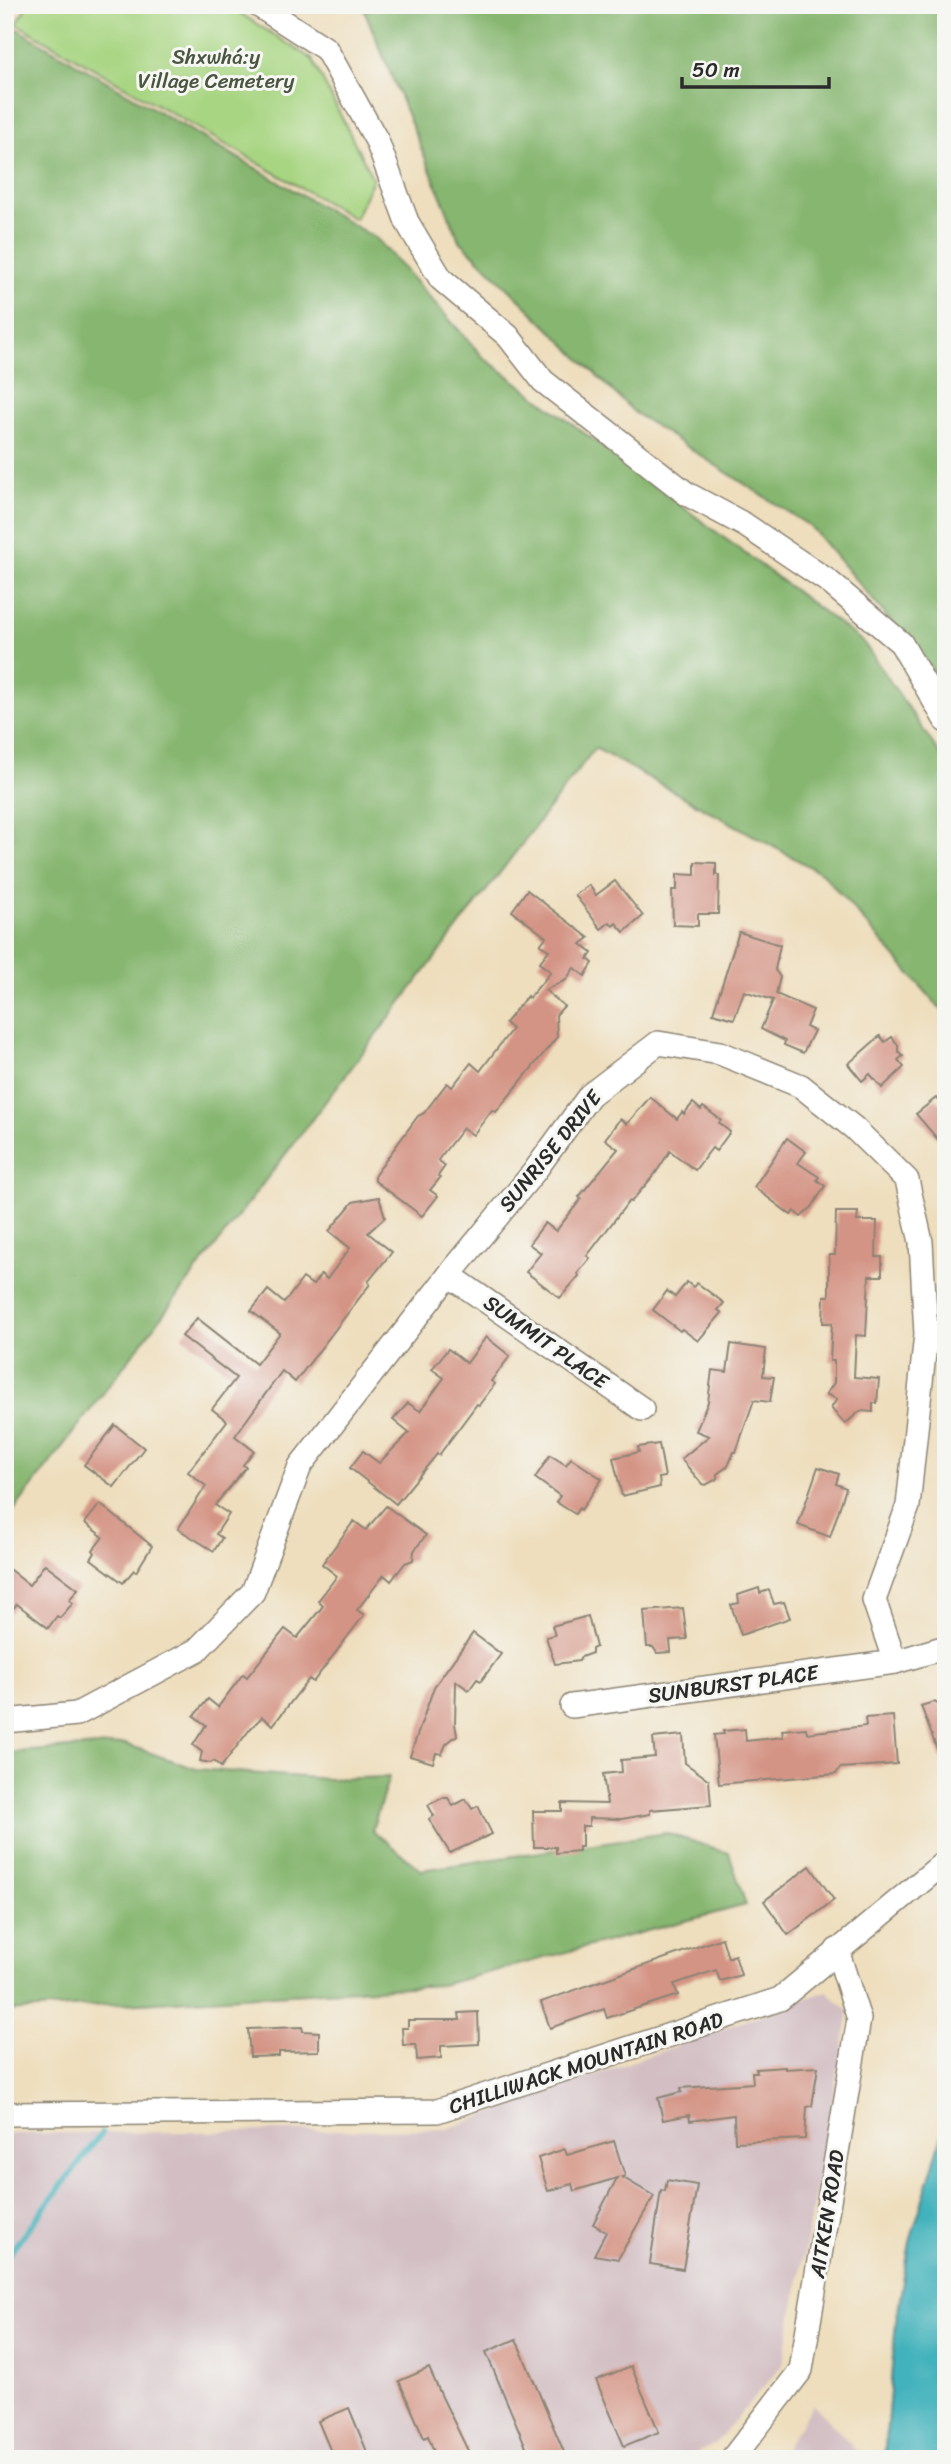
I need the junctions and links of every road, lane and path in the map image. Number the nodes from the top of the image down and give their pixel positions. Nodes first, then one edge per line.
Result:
1 (258, 5) edge
2 (946, 721) edge
3 (449, 1275) junction
4 (642, 1409) dead end
5 (946, 1647) edge
6 (895, 1662) junction
7 (572, 1706) dead end
8 (5, 1721) edge
9 (946, 1861) edge
10 (837, 1950) junction
11 (6, 2115) edge
12 (732, 2459) edge

1 - 2 street
3 - 4 street, SUMMIT PLACE
3 - 6 street, SUNRISE DRIVE
3 - 8 street, SUNRISE DRIVE
5 - 6 street
6 - 7 street, SUNBURST PLACE
9 - 10 street, CHILLIWACK MOUNTAIN ROAD
10 - 11 street, CHILLIWACK MOUNTAIN ROAD
10 - 12 street, AITKEN ROAD

